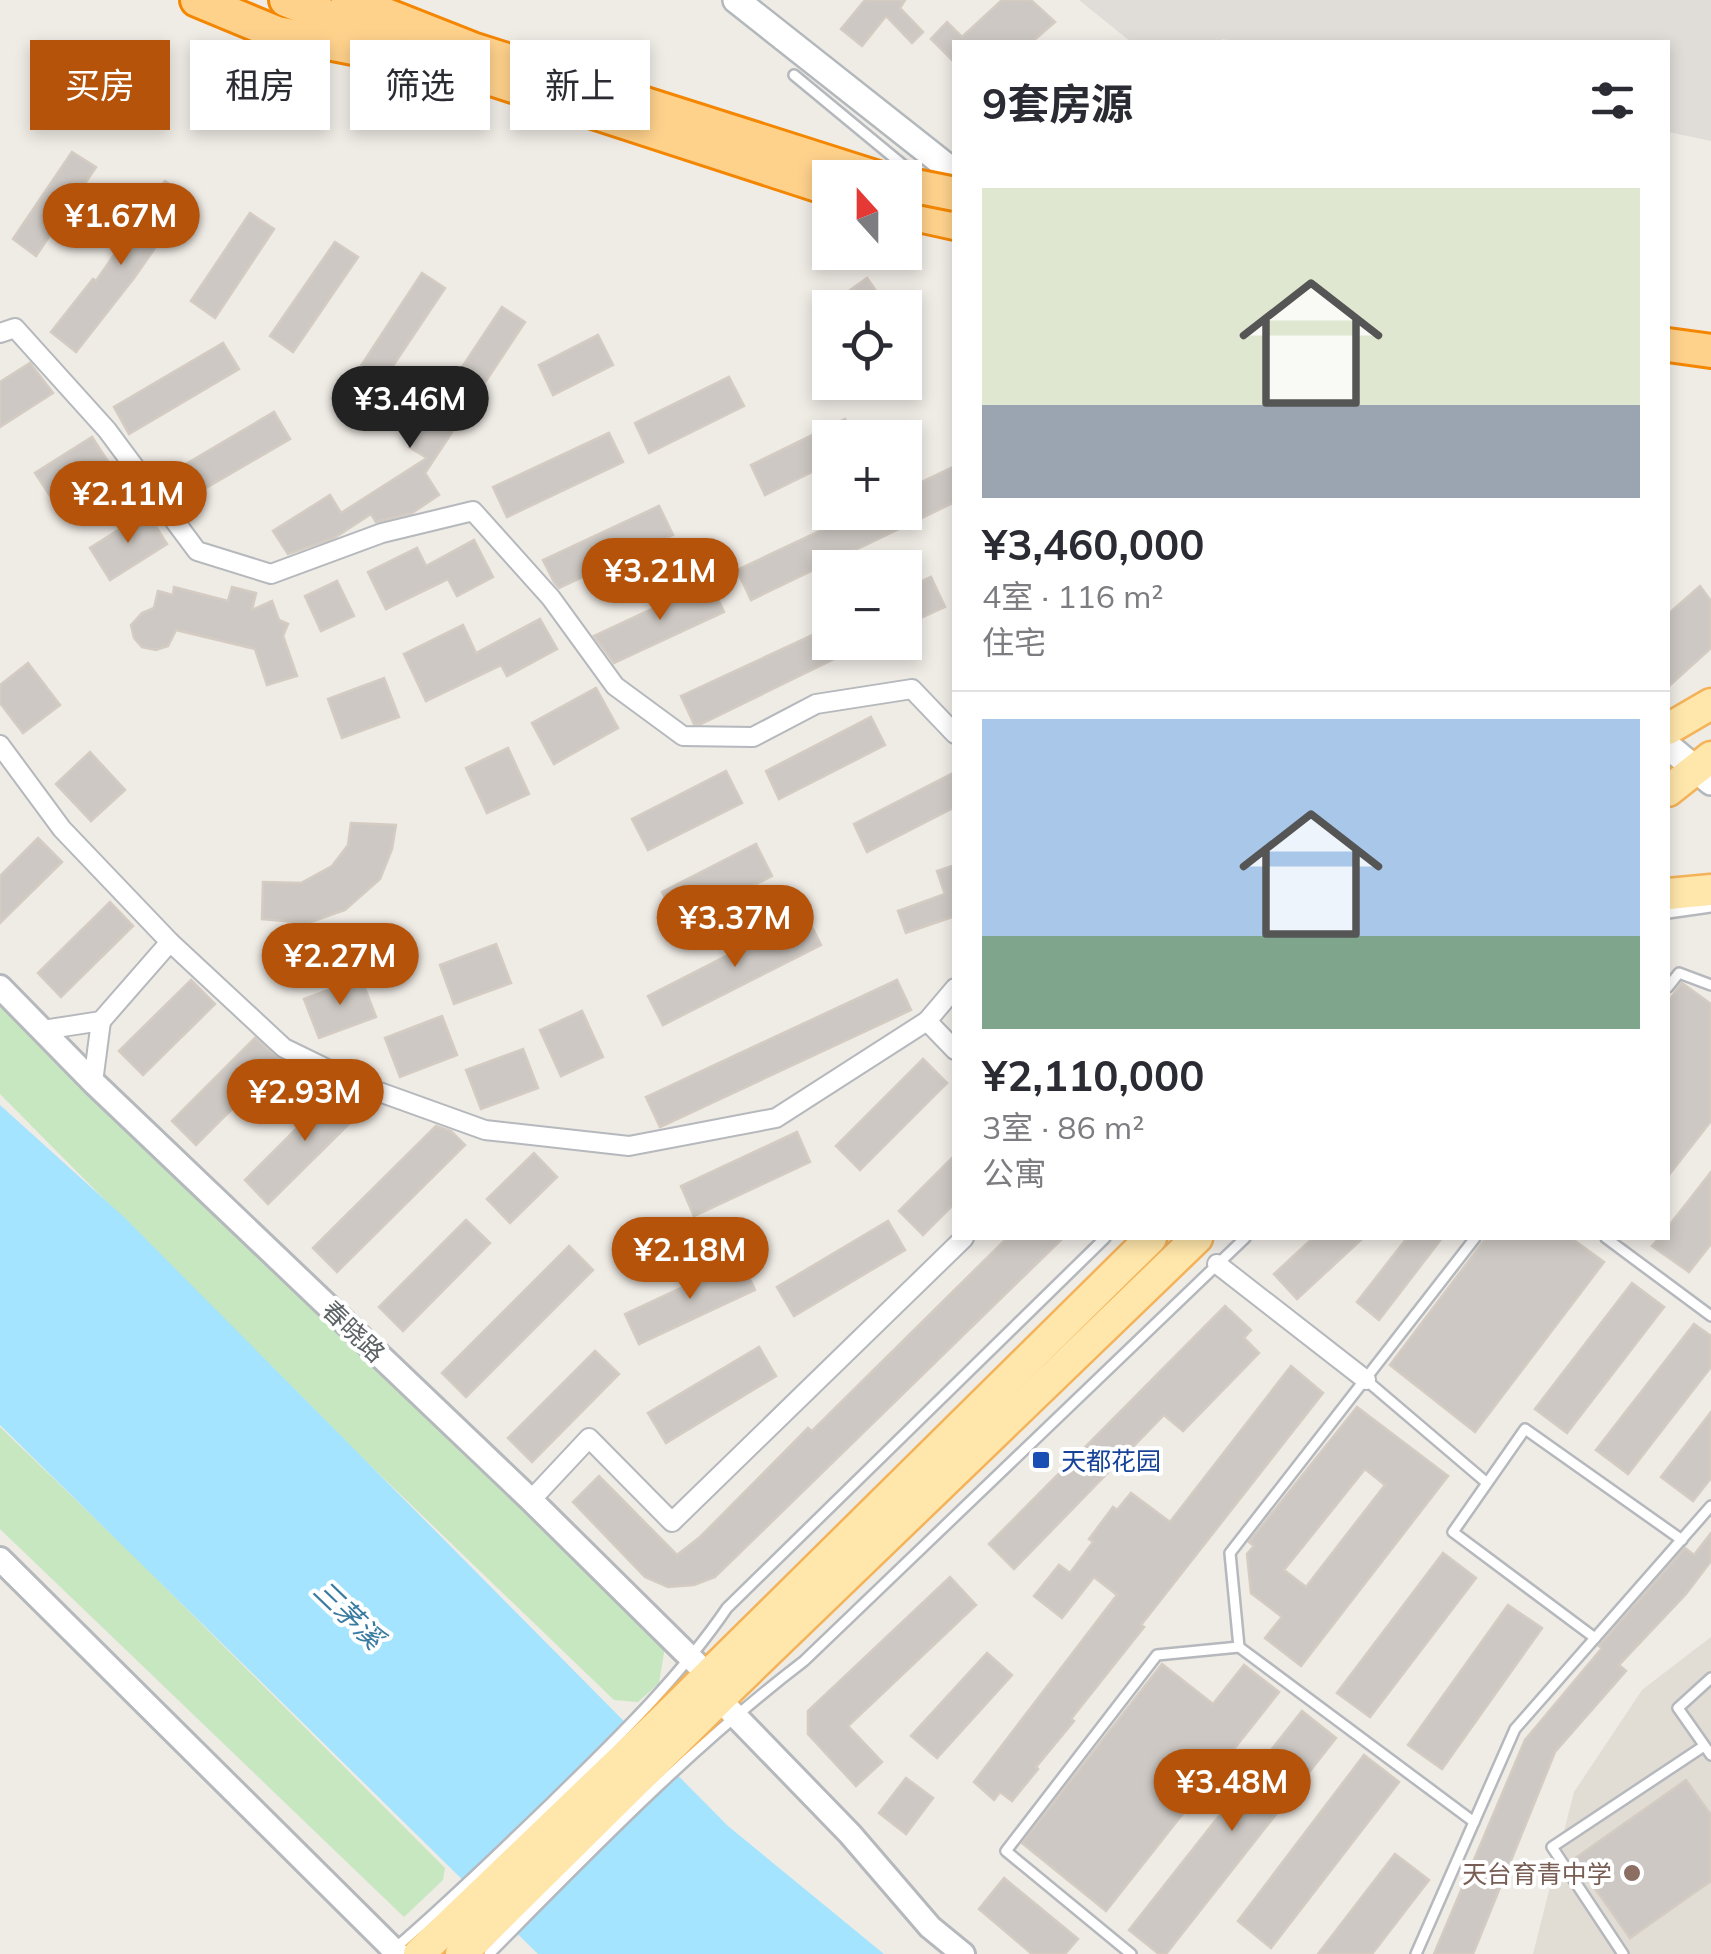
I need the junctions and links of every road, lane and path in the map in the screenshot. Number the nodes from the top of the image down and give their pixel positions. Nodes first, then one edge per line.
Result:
1 (197, 0) edge
2 (286, 0) edge
3 (348, 0) edge
4 (736, 0) edge
5 (388, 40) edge
6 (350, 47) edge
7 (794, 75) dead end
8 (490, 78) edge
9 (821, 160) edge
10 (952, 171) edge
11 (812, 183) edge
12 (922, 187) edge
13 (952, 193) edge
14 (952, 206) edge
15 (922, 216) edge
16 (952, 222) edge
17 (1670, 323) edge
18 (1711, 328) edge
19 (0, 333) edge
20 (1670, 346) edge
21 (1711, 351) edge
22 (1711, 704) edge
23 (1670, 728) edge
24 (952, 731) edge
25 (0, 744) edge
26 (1670, 747) edge
27 (1705, 768) edge
28 (1670, 791) edge
29 (1711, 890) edge
30 (1670, 894) edge
31 (1711, 907) edge
32 (1670, 913) edge
33 (170, 942) junction
34 (1670, 985) edge
35 (1711, 985) edge
36 (0, 987) edge
37 (952, 992) edge
38 (101, 1021) junction
39 (927, 1021) junction
40 (44, 1030) junction
41 (952, 1047) edge
42 (93, 1082) junction
43 (962, 1240) edge
44 (1103, 1240) edge
45 (1143, 1240) edge
46 (1195, 1240) edge
47 (1242, 1240) edge
48 (1473, 1240) edge
49 (1609, 1240) edge
50 (1217, 1264) junction
51 (1165, 1268) junction
52 (1711, 1316) edge
53 (1366, 1380) junction
54 (1487, 1483) junction
55 (532, 1500) junction
56 (1711, 1506) edge
57 (1682, 1540) junction
58 (0, 1559) edge
59 (1595, 1638) junction
60 (1239, 1647) junction
61 (1711, 1678) edge
62 (713, 1687) junction
63 (668, 1733) junction
64 (1708, 1750) edge
65 (1474, 1822) junction
66 (471, 1936) edge
67 (400, 1953) edge
68 (963, 1954) edge
69 (1131, 1954) edge
70 (1416, 1954) edge
71 (1623, 1954) edge

1 - 6 highway
2 - 5 highway
3 - 9 highway
4 - 10 main road
7 - 14 lane
8 - 11 highway
12 - 13 highway, bridge
15 - 16 highway
17 - 18 highway
19 - 24 street
20 - 21 highway
22 - 23 main road
25 - 33 street
26 - 27 main road
27 - 28 main road
29 - 30 main road
31 - 32 lane
33 - 38 street
33 - 39 street
34 - 35 lane
36 - 40 street, 春晓路
37 - 39 street
38 - 40 street
38 - 42 street
39 - 41 street
40 - 42 street, 春晓路
42 - 55 street, 春晓路
43 - 55 street
44 - 62 lane
45 - 51 street
45 - 62 main road
46 - 51 main road
47 - 50 lane
48 - 53 lane
49 - 52 lane
50 - 53 street
50 - 62 lane
51 - 62 main road
53 - 54 lane
53 - 60 lane
54 - 57 lane
54 - 59 lane
55 - 62 street, 春晓路
56 - 57 lane
57 - 59 lane
58 - 67 street
59 - 65 lane
60 - 65 lane
60 - 69 lane
61 - 64 lane
62 - 63 main road
62 - 63 lane
62 - 68 street, 春晓路
63 - 66 main road
63 - 66 lane
64 - 71 lane
65 - 70 lane
66 - 67 main road

